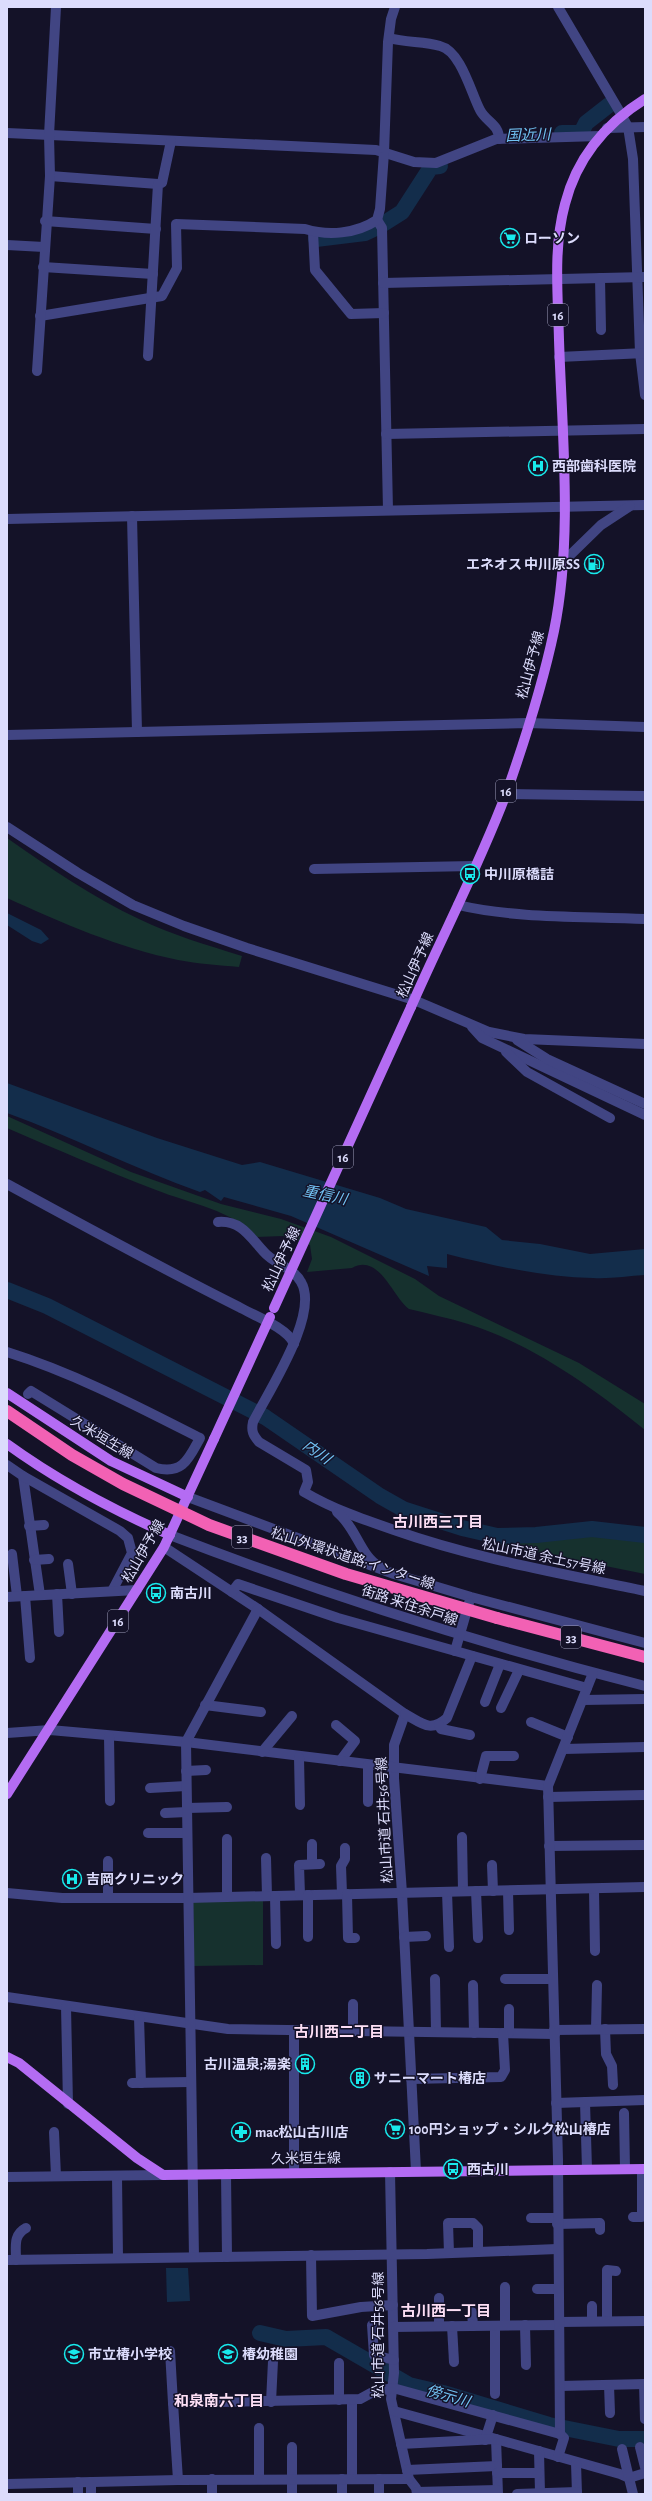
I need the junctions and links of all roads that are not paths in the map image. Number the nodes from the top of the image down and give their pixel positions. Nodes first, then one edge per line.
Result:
1 (56, 7) edge
2 (395, 7) edge
3 (558, 7) edge
4 (389, 38) junction
5 (645, 99) edge
6 (621, 114) junction
7 (645, 127) edge
8 (606, 128) junction
9 (628, 128) junction
10 (7, 133) edge
11 (49, 135) junction
12 (600, 136) junction
13 (499, 137) junction
14 (171, 141) junction
15 (384, 153) junction
16 (50, 176) junction
17 (158, 184) junction
18 (377, 220) junction
19 (45, 222) junction
20 (156, 229) junction
21 (313, 232) junction
22 (7, 245) edge
23 (44, 247) junction
24 (43, 267) junction
25 (153, 274) junction
26 (642, 277) edge
27 (557, 278) junction
28 (600, 278) junction
29 (383, 283) junction
30 (152, 298) junction
31 (384, 313) junction
32 (40, 316) junction
33 (601, 330) dead end
34 (643, 353) edge
35 (148, 356) dead end
36 (559, 357) junction
37 (37, 371) dead end
38 (645, 395) edge
39 (645, 429) edge
40 (561, 430) junction
41 (386, 434) junction
42 (632, 505) junction
43 (645, 505) edge
44 (563, 507) junction
45 (388, 510) junction
46 (645, 512) edge
47 (132, 516) junction
48 (7, 519) edge
49 (562, 563) junction
50 (528, 723) junction
51 (645, 727) edge
52 (137, 732) junction
53 (7, 735) edge
54 (506, 794) junction
55 (645, 796) edge
56 (7, 827) edge
57 (474, 866) junction
58 (314, 869) dead end
59 (458, 904) junction
60 (645, 919) edge
61 (413, 1004) junction
62 (469, 1024) junction
63 (513, 1038) junction
64 (645, 1044) edge
65 (504, 1049) junction
66 (645, 1104) edge
67 (645, 1115) edge
68 (610, 1118) dead end
69 (7, 1184) edge
70 (218, 1222) dead end
71 (294, 1344) junction
72 (7, 1352) edge
73 (7, 1393) edge
74 (28, 1394) dead end
75 (11, 1409) edge
76 (7, 1416) edge
77 (7, 1444) edge
78 (7, 1465) edge
79 (23, 1476) junction
80 (188, 1497) junction
81 (327, 1505) junction
82 (44, 1525) dead end
83 (29, 1526) junction
84 (170, 1535) junction
85 (164, 1547) junction
86 (12, 1554) dead end
87 (49, 1559) dead end
88 (34, 1560) junction
89 (68, 1564) dead end
90 (394, 1574) junction
91 (137, 1590) junction
92 (112, 1591) junction
93 (645, 1591) edge
94 (232, 1592) junction
95 (57, 1594) junction
96 (72, 1594) junction
97 (40, 1595) junction
98 (16, 1596) edge
99 (471, 1597) junction
100 (258, 1609) junction
101 (59, 1632) dead end
102 (460, 1635) junction
103 (645, 1643) edge
104 (455, 1651) junction
105 (472, 1656) junction
106 (645, 1657) edge
107 (30, 1658) dead end
108 (500, 1664) junction
109 (519, 1670) junction
110 (593, 1673) junction
111 (645, 1686) edge
112 (587, 1688) junction
113 (645, 1699) edge
114 (583, 1700) junction
115 (484, 1701) dead end
116 (205, 1705) junction
117 (501, 1708) dead end
118 (261, 1712) dead end
119 (405, 1714) junction
120 (292, 1716) dead end
121 (531, 1722) dead end
122 (336, 1725) dead end
123 (439, 1725) junction
124 (50, 1730) junction
125 (7, 1733) edge
126 (470, 1735) dead end
127 (109, 1736) junction
128 (568, 1737) junction
129 (186, 1742) junction
130 (645, 1747) edge
131 (564, 1749) junction
132 (262, 1752) junction
133 (514, 1756) dead end
134 (299, 1757) junction
135 (340, 1762) junction
136 (368, 1765) junction
137 (393, 1768) junction
138 (206, 1770) dead end
139 (186, 1771) junction
140 (480, 1779) junction
141 (186, 1786) junction
142 (548, 1786) junction
143 (150, 1788) dead end
144 (7, 1794) edge
145 (645, 1795) edge
146 (548, 1797) junction
147 (110, 1801) dead end
148 (368, 1802) dead end
149 (300, 1805) dead end
150 (227, 1807) dead end
151 (187, 1810) junction
152 (165, 1813) dead end
153 (148, 1833) dead end
154 (187, 1833) junction
155 (462, 1837) dead end
156 (227, 1839) dead end
157 (312, 1844) dead end
158 (645, 1845) edge
159 (549, 1846) junction
160 (345, 1848) dead end
161 (266, 1858) dead end
162 (108, 1861) dead end
163 (492, 1865) dead end
164 (645, 1887) edge
165 (594, 1889) junction
166 (549, 1890) junction
167 (476, 1891) junction
168 (493, 1891) junction
169 (508, 1891) junction
170 (447, 1892) junction
171 (463, 1892) junction
172 (7, 1893) edge
173 (402, 1893) junction
174 (344, 1894) junction
175 (304, 1895) junction
176 (271, 1896) junction
177 (227, 1897) junction
178 (108, 1898) junction
179 (188, 1898) junction
180 (508, 1930) dead end
181 (426, 1936) dead end
182 (308, 1937) dead end
183 (404, 1937) junction
184 (355, 1938) dead end
185 (478, 1938) dead end
186 (276, 1944) dead end
187 (449, 1947) dead end
188 (595, 1951) dead end
189 (505, 1979) dead end
190 (552, 1979) junction
191 (435, 1980) dead end
192 (473, 1985) dead end
193 (597, 1985) dead end
194 (7, 1997) edge
195 (353, 2004) dead end
196 (66, 2006) junction
197 (509, 2009) dead end
198 (139, 2017) junction
199 (190, 2025) junction
200 (601, 2029) junction
201 (645, 2029) edge
202 (294, 2030) junction
203 (353, 2031) junction
204 (408, 2032) junction
205 (436, 2032) junction
206 (554, 2032) junction
207 (474, 2033) junction
208 (506, 2033) junction
209 (7, 2057) edge
210 (411, 2079) junction
211 (190, 2082) junction
212 (613, 2085) dead end
213 (645, 2100) edge
214 (585, 2102) junction
215 (556, 2103) junction
216 (68, 2104) junction
217 (624, 2113) dead end
218 (54, 2132) dead end
219 (586, 2169) junction
220 (625, 2169) junction
221 (644, 2169) edge
222 (557, 2170) junction
223 (416, 2171) junction
224 (294, 2172) junction
225 (390, 2172) junction
226 (192, 2174) junction
227 (226, 2174) junction
228 (164, 2175) junction
229 (56, 2176) junction
230 (117, 2176) junction
231 (7, 2177) edge
232 (633, 2217) dead end
233 (531, 2218) dead end
234 (557, 2221) junction
235 (26, 2228) dead end
236 (600, 2230) dead end
237 (557, 2250) junction
238 (478, 2252) junction
239 (449, 2253) junction
240 (392, 2254) junction
241 (311, 2255) junction
242 (194, 2257) junction
243 (227, 2257) junction
244 (118, 2258) junction
245 (11, 2260) edge
246 (616, 2271) dead end
247 (505, 2287) dead end
248 (537, 2289) dead end
249 (558, 2289) junction
250 (439, 2298) dead end
251 (393, 2305) junction
252 (592, 2306) dead end
253 (472, 2312) dead end
254 (592, 2321) junction
255 (607, 2321) junction
256 (645, 2321) edge
257 (559, 2323) junction
258 (372, 2325) dead end
259 (525, 2325) junction
260 (439, 2326) junction
261 (452, 2326) junction
262 (472, 2326) junction
263 (500, 2326) junction
264 (393, 2327) junction
265 (170, 2351) dead end
266 (457, 2356) dead end
267 (394, 2360) junction
268 (273, 2361) dead end
269 (339, 2363) dead end
270 (526, 2365) dead end
271 (394, 2381) junction
272 (644, 2384) edge
273 (609, 2385) junction
274 (560, 2386) junction
275 (492, 2389) dead end
276 (339, 2400) junction
277 (352, 2400) junction
278 (271, 2402) junction
279 (173, 2403) junction
280 (394, 2411) junction
281 (610, 2413) dead end
282 (493, 2415) junction
283 (642, 2420) edge
284 (259, 2428) dead end
285 (560, 2430) junction
286 (489, 2438) junction
287 (401, 2444) junction
288 (292, 2447) dead end
289 (640, 2447) dead end
290 (622, 2449) dead end
291 (539, 2451) junction
292 (558, 2457) junction
293 (576, 2463) junction
294 (645, 2467) edge
295 (497, 2470) junction
296 (539, 2473) junction
297 (645, 2473) edge
298 (408, 2474) junction
299 (629, 2478) junction
300 (212, 2479) junction
301 (259, 2479) junction
302 (292, 2479) junction
303 (346, 2479) junction
304 (379, 2479) junction
305 (178, 2480) junction
306 (78, 2482) junction
307 (91, 2482) junction
308 (7, 2484) edge
309 (30, 2489) edge
310 (497, 2492) edge
311 (417, 2493) edge
312 (540, 2493) edge
313 (577, 2493) edge
314 (78, 2494) edge
315 (91, 2494) edge
316 (212, 2494) edge
317 (292, 2494) edge
318 (342, 2494) edge
319 (379, 2494) edge
320 (517, 2494) edge
321 (634, 2494) edge

1 - 11 street
2 - 4 street
3 - 6 street
4 - 13 street
4 - 15 street
5 - 6 main road, 松山伊予線 / 16
6 - 8 main road, 松山伊予線 / 16
6 - 9 street
7 - 9 street
8 - 9 street
8 - 12 main road, 松山伊予線 / 16
9 - 26 street
10 - 11 street
11 - 14 street
11 - 16 street
12 - 13 street
12 - 27 main road, 松山伊予線 / 16
13 - 15 street
14 - 15 street
14 - 17 street
15 - 18 street
16 - 17 street
16 - 19 street
17 - 20 street
18 - 21 street
18 - 29 street
19 - 20 street
19 - 23 street
20 - 25 street
21 - 30 street
21 - 31 street
22 - 23 street
23 - 24 street
24 - 25 street
24 - 32 street
25 - 30 street
26 - 28 street
26 - 34 street
27 - 28 street
27 - 29 street
27 - 36 main road, 松山伊予線 / 16
28 - 33 street
29 - 31 street
30 - 32 street
30 - 35 street
31 - 41 street
32 - 37 street
34 - 36 street
34 - 38 street
36 - 40 main road, 松山伊予線 / 16
39 - 40 street
40 - 41 street
40 - 44 main road, 松山伊予線 / 16
41 - 45 street
42 - 43 street
42 - 44 street
42 - 46 street
42 - 49 street
44 - 45 street
44 - 49 main road, 松山伊予線 / 16
45 - 47 street
47 - 48 street
47 - 52 street
49 - 50 main road, 松山伊予線 / 16
50 - 51 street
50 - 52 street
50 - 54 main road, 松山伊予線 / 16
52 - 53 street
54 - 55 street
54 - 57 main road, 松山伊予線 / 16
56 - 61 street
57 - 58 street
57 - 59 main road, 松山伊予線 / 16
59 - 60 street
59 - 61 main road, 松山伊予線 / 16
61 - 62 street
61 - 80 main road, 松山伊予線 / 16, bridge
62 - 63 street
62 - 65 street
63 - 64 street
63 - 66 street
65 - 67 street
65 - 68 street
69 - 71 street
70 - 71 street
71 - 81 street, 松山市道 余土57号線
72 - 74 street
73 - 80 main road, 久米垣生線
75 - 76 street
75 - 106 highway, 松山外環状道路;インター線 / 33, bridge
77 - 84 main road
78 - 79 street
79 - 83 street
79 - 92 street
80 - 84 main road, 松山伊予線 / 16
80 - 90 street, 街路 来住余戸線
81 - 90 street
81 - 93 street, 松山市道 余土57号線
82 - 83 street
83 - 88 street
84 - 85 main road, 松山伊予線 / 16
84 - 102 street, 街路 来住余戸線
85 - 91 main road, 松山伊予線 / 16
85 - 94 street
86 - 98 street
87 - 88 street
88 - 97 street
89 - 96 street
90 - 99 street, 街路 来住余戸線
91 - 92 street
91 - 124 main road, 松山伊予線 / 16
92 - 96 street
94 - 100 street
94 - 104 street
95 - 96 street
95 - 97 street
95 - 101 street
97 - 98 street
98 - 107 street
99 - 102 street
99 - 103 street, 街路 来住余戸線
100 - 116 street
100 - 119 street
102 - 104 street
102 - 110 street, 街路 来住余戸線
104 - 105 street
105 - 108 street
105 - 123 street
108 - 109 street
108 - 115 street
109 - 112 street
109 - 117 street
110 - 111 street, 街路 来住余戸線
110 - 112 street
112 - 114 street
113 - 114 street
114 - 128 street
116 - 118 street
116 - 129 street
119 - 123 street
119 - 137 street, 松山市道 石井56号線
120 - 132 street
121 - 128 street
122 - 135 street
123 - 126 street
124 - 125 street
124 - 127 street
124 - 144 main road, 松山伊予線 / 16
127 - 129 street
127 - 147 street
128 - 131 street
129 - 132 street
129 - 139 street
130 - 131 street
131 - 142 street
132 - 134 street
133 - 140 street
134 - 135 street
134 - 149 street
135 - 136 street
136 - 137 street
136 - 148 street
137 - 140 street
137 - 173 street, 松山市道 石井56号線
138 - 139 street
139 - 141 street
140 - 142 street
141 - 143 street
141 - 151 street
142 - 146 street
145 - 146 street
146 - 159 street
150 - 151 street
151 - 152 street
151 - 154 street
153 - 154 street
154 - 179 street
155 - 171 street
156 - 177 street
157 - 175 street
158 - 159 street
159 - 166 street
160 - 174 street
161 - 176 street
162 - 178 street
163 - 168 street
164 - 165 street
165 - 166 street
165 - 188 street
166 - 169 street
166 - 190 street
167 - 168 street
167 - 171 street
167 - 185 street
168 - 169 street
169 - 180 street
170 - 171 street
170 - 173 street
170 - 187 street
172 - 178 street
173 - 174 street
173 - 183 street, 松山市道 石井56号線
174 - 175 street
174 - 184 street
175 - 176 street
175 - 182 street
176 - 177 street
176 - 186 street
177 - 179 street
178 - 179 street
179 - 199 street
181 - 183 street
183 - 204 street, 松山市道 石井56号線
189 - 190 street
190 - 206 street
191 - 205 street
192 - 207 street
193 - 200 street
194 - 196 street
195 - 203 street
196 - 198 street
196 - 216 street
197 - 208 street
198 - 199 street
198 - 211 street
199 - 202 street
199 - 211 street
200 - 201 street
200 - 206 street
200 - 212 street
202 - 203 street
202 - 224 street
203 - 204 street
204 - 205 street
204 - 210 street, 松山市道 石井56号線
205 - 207 street
206 - 208 street
206 - 215 street
207 - 208 street
208 - 210 street
209 - 216 main road
210 - 223 street, 松山市道 石井56号線
211 - 226 street
213 - 214 street
214 - 215 street
214 - 219 street
215 - 222 street
216 - 228 main road
217 - 220 street
218 - 229 street
219 - 220 main road, 久米垣生線
219 - 222 main road, 久米垣生線
220 - 221 main road, 久米垣生線
221 - 232 street
222 - 223 main road, 久米垣生線
222 - 234 street
223 - 225 main road, 久米垣生線
224 - 225 main road, 久米垣生線
224 - 227 main road, 久米垣生線
225 - 240 street, 松山市道 石井56号線
226 - 227 main road, 久米垣生線
226 - 228 main road, 久米垣生線
226 - 242 street
227 - 243 street
228 - 230 street
229 - 230 street
229 - 231 street
230 - 244 street
233 - 234 street
234 - 236 street
234 - 237 street
235 - 245 street
237 - 238 street
237 - 249 street
238 - 239 street
238 - 239 street
239 - 240 street
240 - 241 street
240 - 251 street, 松山市道 石井56号線
241 - 243 street
241 - 251 street
242 - 243 street
242 - 244 street
244 - 245 street
246 - 255 street
247 - 263 street
248 - 249 street
249 - 257 street
250 - 260 street
251 - 264 street, 松山市道 石井56号線
252 - 254 street
253 - 262 street
254 - 255 street
254 - 257 street
255 - 256 street
257 - 259 street
257 - 274 street
258 - 267 street
259 - 263 street
259 - 270 street
260 - 261 street
260 - 264 street
261 - 262 street
261 - 266 street
262 - 263 street
263 - 275 street
264 - 267 street, 松山市道 石井56号線
265 - 279 street
267 - 271 street, 松山市道 石井56号線
268 - 278 street
269 - 276 street
271 - 277 street
271 - 280 street, 松山市道 石井56号線
271 - 282 street
272 - 273 street
272 - 283 street
273 - 274 street
273 - 281 street
274 - 285 street
276 - 277 street
276 - 278 street
277 - 303 street
278 - 279 street
279 - 305 street
280 - 286 street
280 - 287 street, 松山市道 石井56号線
282 - 285 street
282 - 286 street
284 - 301 street
285 - 292 street
286 - 287 street
286 - 291 street
286 - 295 street
287 - 298 street, 松山市道 石井56号線
288 - 302 street
289 - 294 street
290 - 299 street
291 - 292 street
291 - 296 street
292 - 293 street
293 - 299 street
293 - 313 street
295 - 296 street
295 - 298 street
295 - 310 street
296 - 312 street
297 - 299 street
298 - 304 street
298 - 311 street, 松山市道 石井56号線
299 - 321 street
300 - 301 street
300 - 305 street
300 - 316 street
301 - 302 street
302 - 303 street
302 - 317 street
303 - 304 street
303 - 318 street
304 - 319 street
305 - 307 street
306 - 307 street
306 - 309 street
306 - 314 street
307 - 315 street
308 - 309 street
310 - 311 street
312 - 313 street
312 - 320 street

